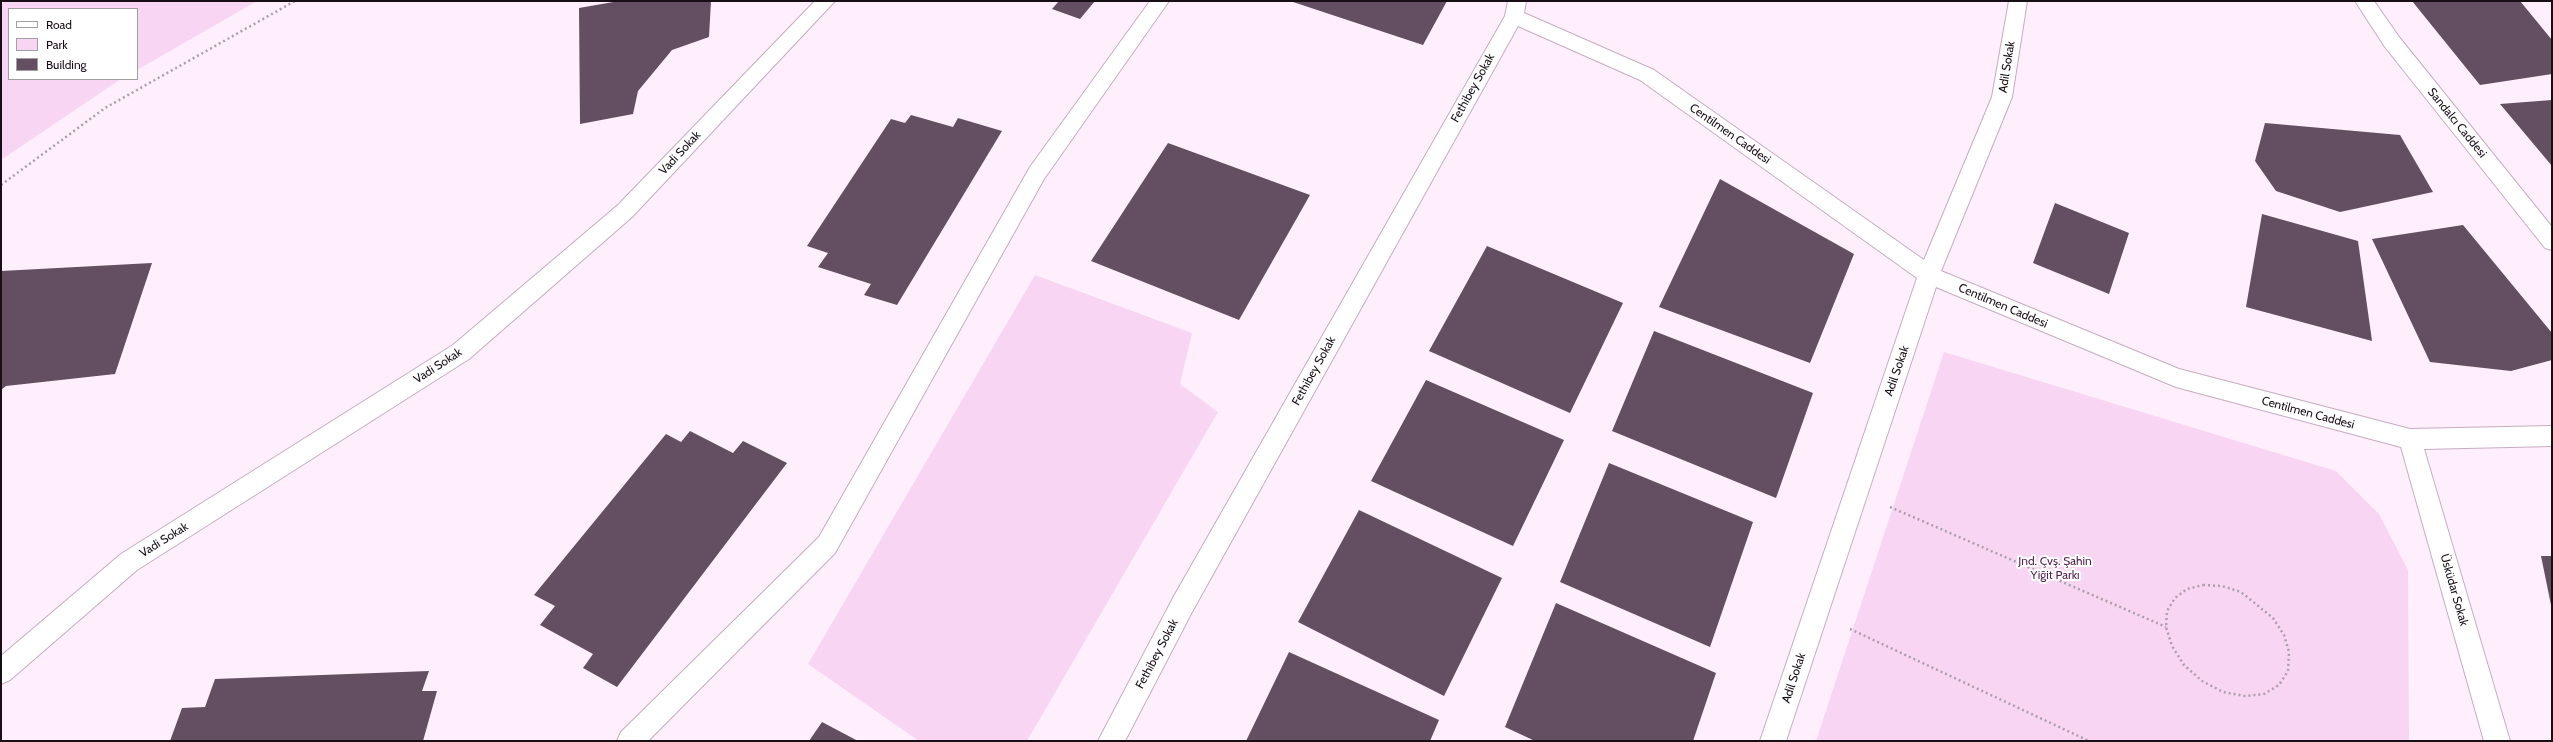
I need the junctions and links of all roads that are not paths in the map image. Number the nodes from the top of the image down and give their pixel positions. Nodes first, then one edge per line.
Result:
1 (826, 1) edge
2 (1160, 1) edge
3 (2018, 1) edge
4 (2364, 1) edge
5 (1516, 8) edge
6 (2552, 242) edge
7 (1929, 275) junction
8 (2552, 436) edge
9 (2410, 439) junction
10 (1, 672) edge
11 (630, 741) edge
12 (1111, 741) edge
13 (1773, 741) edge
14 (2497, 741) edge

1 - 10 street, Vadi Sokak
2 - 11 street
3 - 7 street, Adil Sokak
4 - 6 street, Sandalcı Caddesi
5 - 7 street, Centilmen Caddesi
5 - 12 street, Fethibey Sokak
7 - 9 street, Centilmen Caddesi
7 - 13 street, Adil Sokak
8 - 9 street, Centilmen Caddesi
9 - 14 street, Üsküdar Sokak

